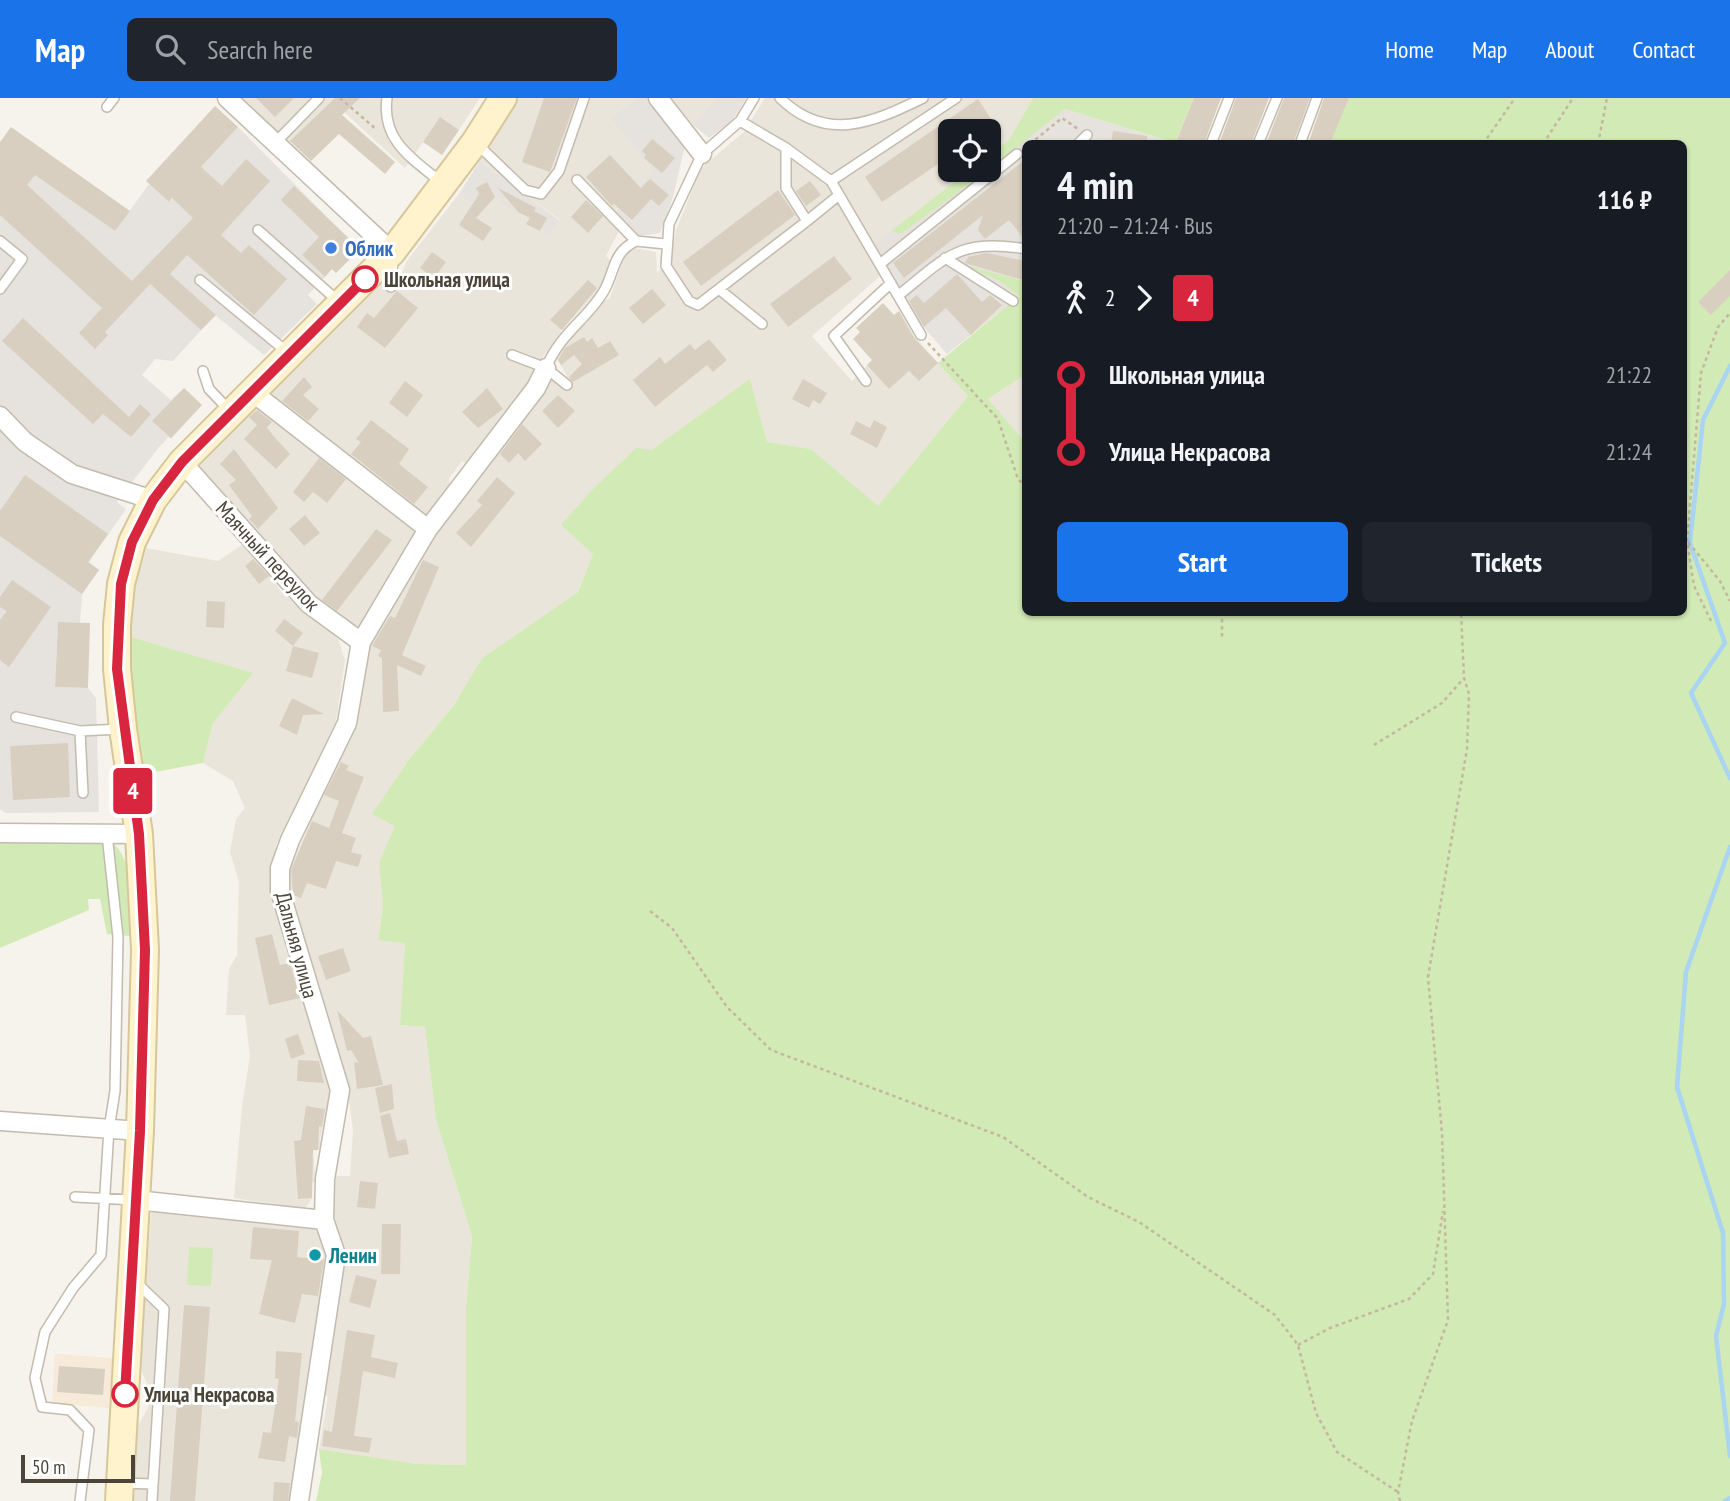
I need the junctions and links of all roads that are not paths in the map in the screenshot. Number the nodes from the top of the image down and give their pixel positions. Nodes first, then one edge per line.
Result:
1 (114, 98) edge
2 (227, 98) edge
3 (319, 98) edge
4 (387, 98) edge
5 (503, 98) edge
6 (584, 98) edge
7 (658, 98) edge
8 (754, 98) edge
9 (780, 98) edge
10 (923, 98) edge
11 (956, 98) edge
12 (1229, 98) edge
13 (1277, 98) edge
14 (1317, 98) edge
15 (107, 107) dead end
16 (740, 121) junction
17 (1087, 135) road end
18 (1082, 140) edge
19 (1213, 140) edge
20 (1260, 140) edge
21 (1301, 140) edge
22 (475, 142) junction
23 (274, 144) junction
24 (786, 148) junction
25 (702, 154) junction
26 (1017, 154) dead end
27 (577, 180) dead end
28 (831, 181) junction
29 (443, 184) junction
30 (839, 195) junction
31 (807, 221) junction
32 (258, 230) dead end
33 (0, 241) edge
34 (636, 241) junction
35 (666, 244) junction
36 (1022, 249) edge
37 (392, 252) junction
38 (945, 258) junction
39 (880, 264) junction
40 (200, 280) dead end
41 (891, 283) junction
42 (391, 287) dead end
43 (0, 289) edge
44 (720, 290) junction
45 (899, 295) junction
46 (1013, 301) dead end
47 (340, 303) junction
48 (762, 324) dead end
49 (921, 335) road end
50 (289, 353) junction
51 (512, 355) dead end
52 (545, 368) junction
53 (204, 371) dead end
54 (866, 381) dead end
55 (567, 385) dead end
56 (251, 391) junction
57 (230, 412) junction
58 (0, 416) edge
59 (182, 462) junction
60 (153, 500) junction
61 (428, 529) junction
62 (361, 642) junction
63 (16, 717) dead end
64 (123, 729) junction
65 (80, 732) junction
66 (83, 793) dead end
67 (0, 833) edge
68 (107, 834) junction
69 (139, 834) junction
70 (0, 1121) edge
71 (109, 1129) junction
72 (140, 1131) junction
73 (75, 1197) dead end
74 (105, 1198) junction
75 (136, 1200) junction
76 (324, 1220) junction
77 (132, 1279) junction
78 (153, 1484) junction
79 (120, 1492) edge
80 (80, 1501) edge
81 (152, 1501) edge
82 (299, 1501) edge

1 - 15 lane
2 - 23 street
3 - 23 lane
4 - 29 lane
5 - 22 street
6 - 22 lane
7 - 25 street
8 - 16 lane
9 - 10 lane
11 - 28 lane
12 - 19 lane
13 - 20 lane
14 - 21 lane
16 - 24 lane
16 - 25 lane
17 - 18 lane
22 - 29 street
23 - 37 street
24 - 28 lane
24 - 31 lane
25 - 35 lane
26 - 39 lane
27 - 34 lane
28 - 30 lane
29 - 37 street
30 - 31 lane
30 - 39 lane
31 - 44 lane
32 - 47 lane
33 - 43 lane
34 - 35 lane
34 - 52 lane
35 - 44 lane
36 - 38 lane
37 - 42 lane
37 - 47 street
38 - 45 lane
38 - 46 lane
39 - 41 lane
40 - 50 lane
41 - 45 lane
41 - 54 lane
44 - 48 lane
45 - 49 lane
47 - 50 street
50 - 56 street
51 - 52 lane
52 - 55 lane
52 - 61 street, Дальняя улица
53 - 57 lane
56 - 57 street
56 - 61 street
57 - 59 street
58 - 60 street
59 - 60 street
59 - 62 street, Маячный переулок
60 - 64 street
61 - 62 street, Дальняя улица
62 - 76 street, Дальняя улица
63 - 65 lane
64 - 65 lane
64 - 69 street
65 - 66 lane
67 - 68 street
68 - 69 street
68 - 71 lane
69 - 72 street
70 - 71 street
71 - 72 street
71 - 74 lane
72 - 75 street
73 - 74 lane
74 - 75 lane
74 - 80 lane
75 - 76 street
75 - 77 street
76 - 82 street, Дальняя улица
77 - 78 lane
77 - 79 street
78 - 79 lane
78 - 81 lane

